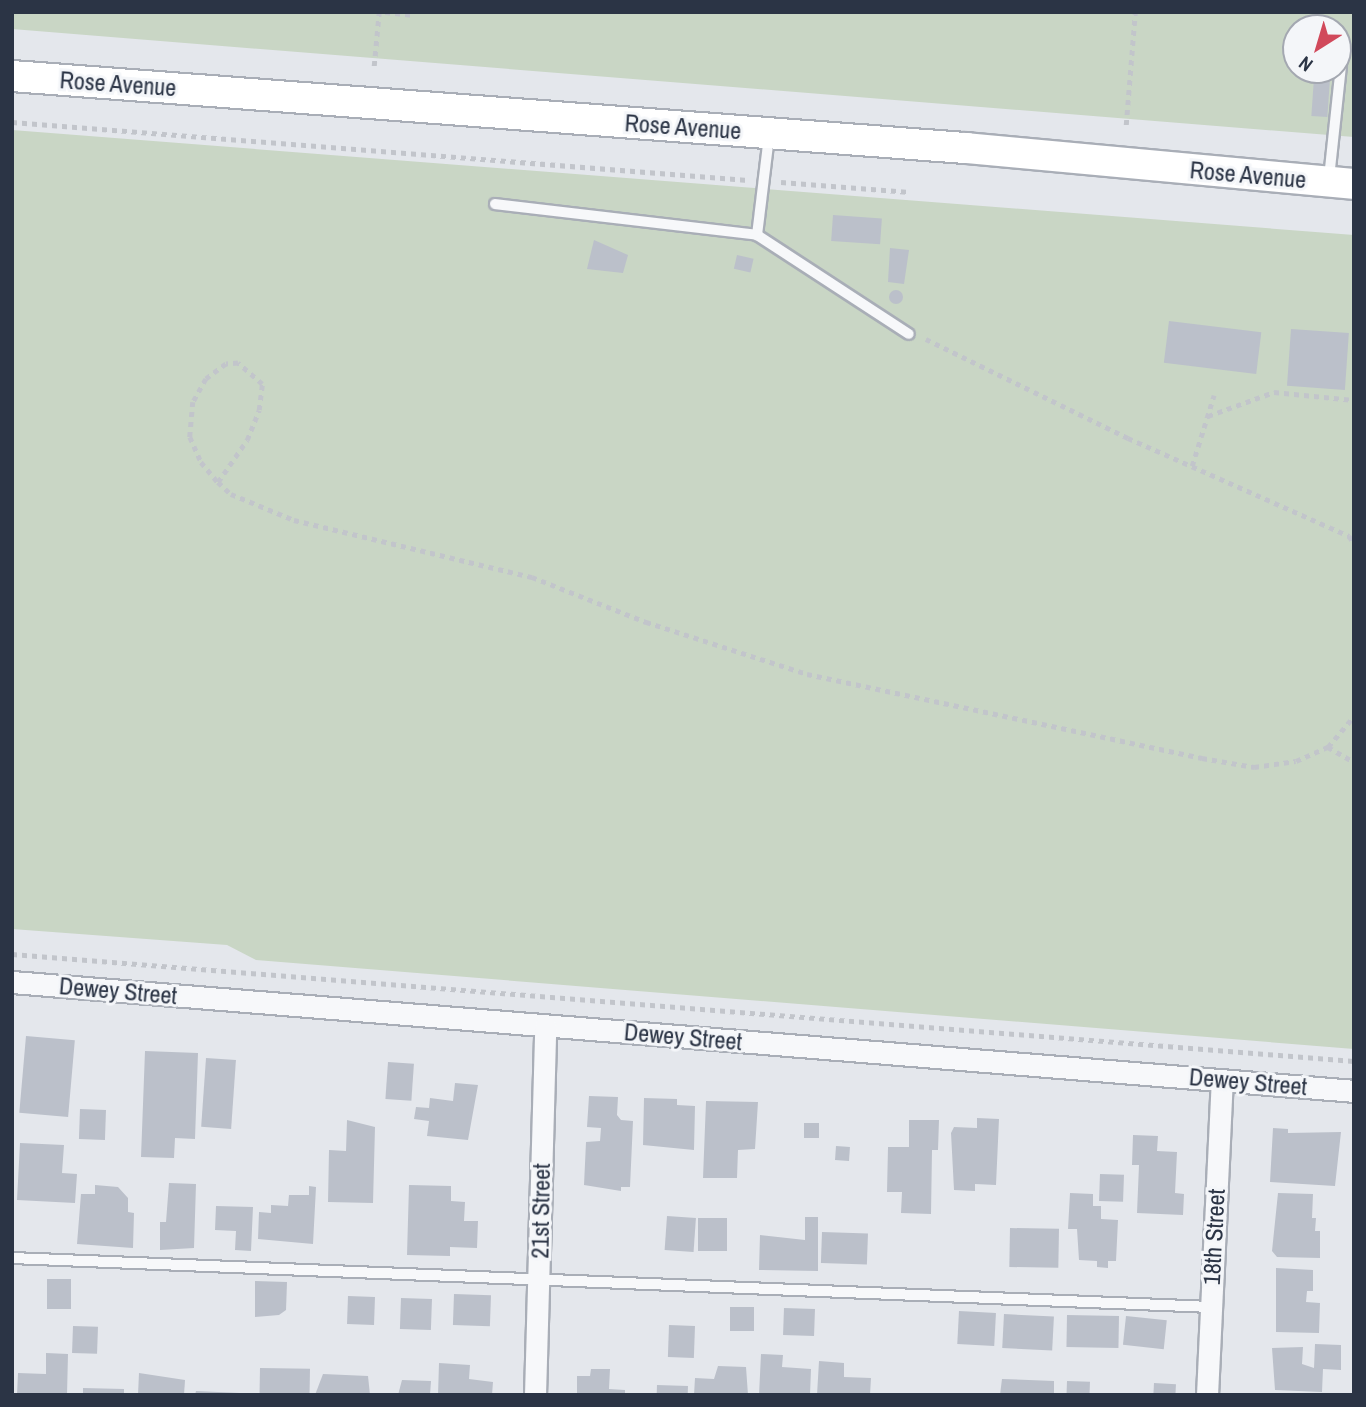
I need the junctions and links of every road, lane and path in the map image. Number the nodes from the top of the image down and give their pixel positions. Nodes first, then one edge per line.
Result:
1 (379, 12) edge
2 (385, 12) edge
3 (1135, 12) edge
4 (414, 15) dead end
5 (374, 66) dead end
6 (12, 76) edge
7 (1341, 84) edge
8 (12, 122) edge
9 (1126, 125) dead end
10 (769, 133) junction
11 (764, 181) junction
12 (1341, 183) edge
13 (910, 192) dead end
14 (495, 205) dead end
15 (757, 235) junction
16 (909, 334) joint
17 (1214, 395) dead end
18 (1354, 400) edge
19 (1208, 416) junction
20 (1192, 467) junction
21 (218, 482) junction
22 (1351, 536) edge
23 (1354, 543) edge
24 (1354, 716) edge
25 (1328, 747) junction
26 (1354, 762) edge
27 (12, 954) edge
28 (12, 982) edge
29 (545, 1026) junction
30 (1354, 1061) edge
31 (1222, 1080) junction
32 (1354, 1091) edge
33 (12, 1258) edge
34 (540, 1282) junction
35 (1210, 1307) junction
36 (535, 1395) edge
37 (1207, 1395) edge

1 - 5 path
2 - 4 path
3 - 9 path
6 - 10 street, Rose Avenue
7 - 12 lane
8 - 11 path
10 - 11 lane
10 - 12 street, Rose Avenue
11 - 13 path
11 - 15 lane
14 - 15 lane
15 - 16 lane
16 - 20 path
17 - 19 path
18 - 19 path
19 - 20 path
20 - 22 path
21 - 21 path
21 - 25 path
22 - 23 path
24 - 25 path
25 - 26 path
27 - 30 path
28 - 29 street, Dewey Street
29 - 31 street, Dewey Street
29 - 34 street, 21st Street
31 - 32 street, Dewey Street
31 - 35 street, 18th Street
33 - 34 lane
34 - 35 lane
34 - 36 street, 21st Street
35 - 37 street, 18th Street

